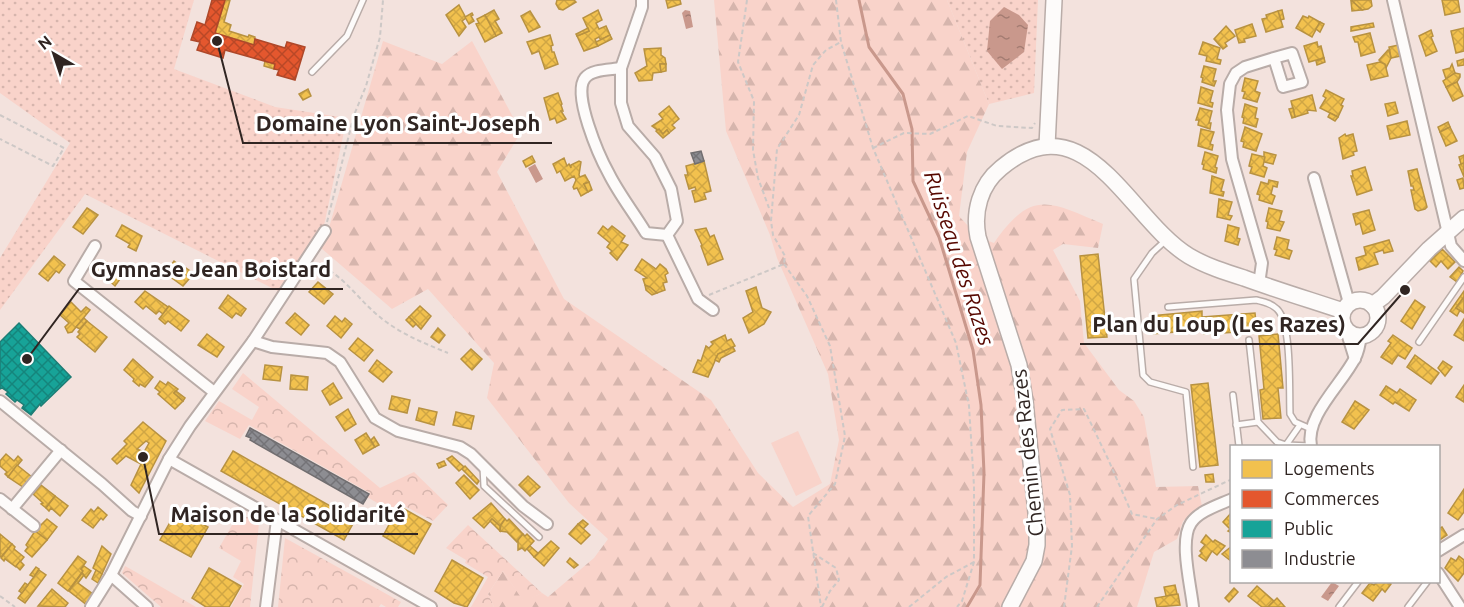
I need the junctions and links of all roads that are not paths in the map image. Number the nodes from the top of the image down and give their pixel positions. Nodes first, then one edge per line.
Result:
1 (363, 0) edge
2 (642, 0) edge
3 (1054, 0) edge
4 (1393, 0) edge
5 (1274, 58) dead end
6 (621, 68) junction
7 (312, 72) dead end
8 (1047, 146) junction
9 (1314, 178) dead end
10 (1464, 218) edge
11 (325, 231) road end
12 (1448, 232) junction
13 (667, 235) junction
14 (1168, 238) junction
15 (95, 246) dead end
16 (1464, 261) edge
17 (1464, 277) edge
18 (1259, 284) junction
19 (1372, 304) junction
20 (1168, 307) dead end
21 (1346, 307) junction
22 (713, 310) dead end
23 (1346, 330) junction
24 (1361, 335) junction
25 (1249, 340) dead end
26 (253, 341) junction
27 (1419, 342) dead end
28 (1355, 359) junction
29 (214, 392) junction
30 (1233, 395) dead end
31 (0, 401) edge
32 (1258, 422) junction
33 (1236, 425) junction
34 (1306, 427) junction
35 (1239, 445) edge
36 (1286, 445) edge
37 (1311, 445) edge
38 (61, 450) junction
39 (169, 459) junction
40 (483, 467) junction
41 (1193, 467) dead end
42 (0, 499) edge
43 (1230, 500) edge
44 (12, 509) junction
45 (141, 516) junction
46 (277, 520) junction
47 (547, 524) dead end
48 (34, 526) dead end
49 (1464, 536) edge
50 (539, 537) dead end
51 (1440, 550) edge
52 (111, 575) junction
53 (1440, 576) edge
54 (1357, 583) edge
55 (1426, 583) edge
56 (91, 607) edge
57 (147, 607) edge
58 (266, 607) edge
59 (431, 607) edge
60 (1010, 607) edge
61 (1193, 607) edge
62 (1339, 607) edge
63 (1408, 607) edge
64 (1460, 607) edge

1 - 7 lane
2 - 6 street
3 - 8 street
4 - 12 street
5 - 18 street
6 - 13 street
6 - 13 street
8 - 14 street, Chemin des Razes
8 - 60 street, Chemin des Razes
9 - 21 street
10 - 12 street
11 - 26 street
12 - 16 street
12 - 19 street
13 - 22 street
14 - 18 street, Chemin des Razes
14 - 41 lane
15 - 29 street
17 - 27 lane
18 - 21 street, Chemin des Razes
19 - 21 street
19 - 24 street
20 - 34 lane
21 - 23 street
23 - 24 street
23 - 28 street
24 - 28 street
25 - 32 lane
26 - 29 street
26 - 40 street
28 - 34 street
29 - 39 street
30 - 33 lane
31 - 38 street
32 - 33 lane
32 - 36 lane
33 - 35 lane
34 - 36 lane
34 - 37 street
38 - 44 street
38 - 45 street
39 - 45 street
39 - 46 street
40 - 47 street
40 - 50 lane
42 - 44 street
43 - 61 street
44 - 48 street
45 - 52 street
46 - 58 street
46 - 59 street
49 - 51 street
52 - 56 street
52 - 57 street
53 - 64 street
54 - 62 lane
55 - 63 lane

